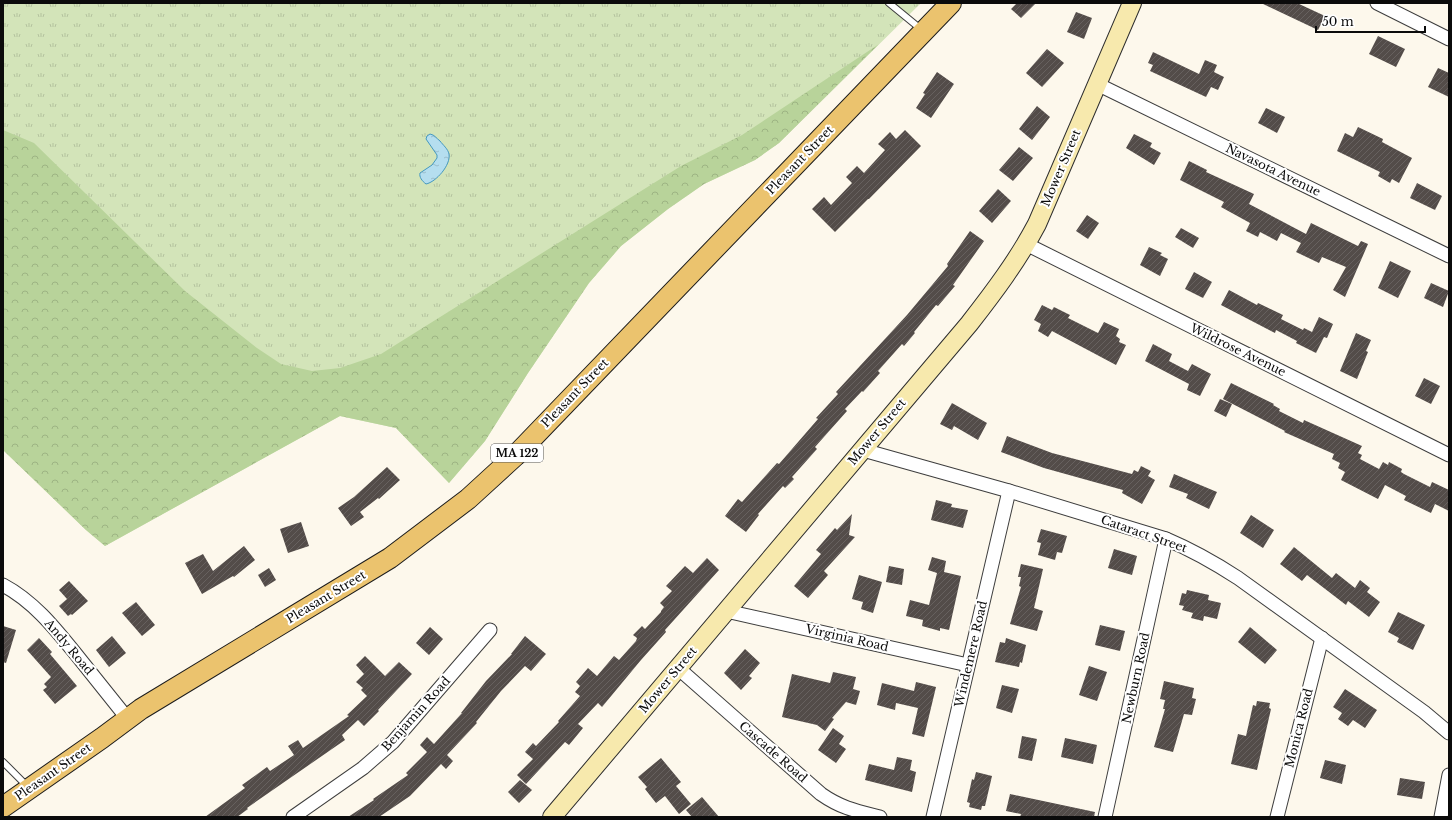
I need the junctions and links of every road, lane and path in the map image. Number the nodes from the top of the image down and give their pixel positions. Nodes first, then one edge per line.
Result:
1 (889, 3) edge
2 (1132, 3) edge
3 (1377, 3) edge
4 (948, 4) edge
5 (924, 32) junction
6 (1449, 39) edge
7 (1098, 84) junction
8 (1026, 244) junction
9 (1449, 256) edge
10 (863, 450) junction
11 (1449, 455) edge
12 (1009, 491) junction
13 (1166, 539) junction
14 (3, 585) edge
15 (726, 611) junction
16 (490, 630) dead end
17 (1322, 638) junction
18 (968, 665) junction
19 (678, 668) junction
20 (127, 718) junction
21 (1449, 733) edge
22 (3, 762) edge
23 (1449, 775) edge
24 (29, 789) junction
25 (3, 807) edge
26 (293, 817) edge
27 (552, 817) edge
28 (880, 817) edge
29 (932, 817) edge
30 (1105, 817) edge
31 (1277, 817) edge
32 (1441, 817) edge

1 - 5 lane
2 - 7 street, Mower Street
3 - 6 street
4 - 5 main road, Pleasant Street / MA 122
5 - 20 main road, Pleasant Street / MA 122
7 - 8 street, Mower Street
7 - 9 street, Navasota Avenue
8 - 10 street, Mower Street
8 - 11 street, Wildrose Avenue
10 - 12 street, Cataract Street
10 - 15 street, Mower Street
12 - 13 street, Cataract Street
12 - 18 street, Windemere Road
13 - 17 street, Cataract Street
13 - 30 street, Newburn Road
14 - 20 street, Andy Road
15 - 18 street, Virginia Road
15 - 19 street, Mower Street
16 - 26 street, Benjamin Road
17 - 21 street, Cataract Street
17 - 31 street, Monica Road
18 - 29 street, Windemere Road
19 - 27 street, Mower Street
19 - 28 street, Cascade Road
20 - 24 main road, Pleasant Street / MA 122
22 - 24 lane
23 - 32 street
24 - 25 main road, Pleasant Street / MA 122

